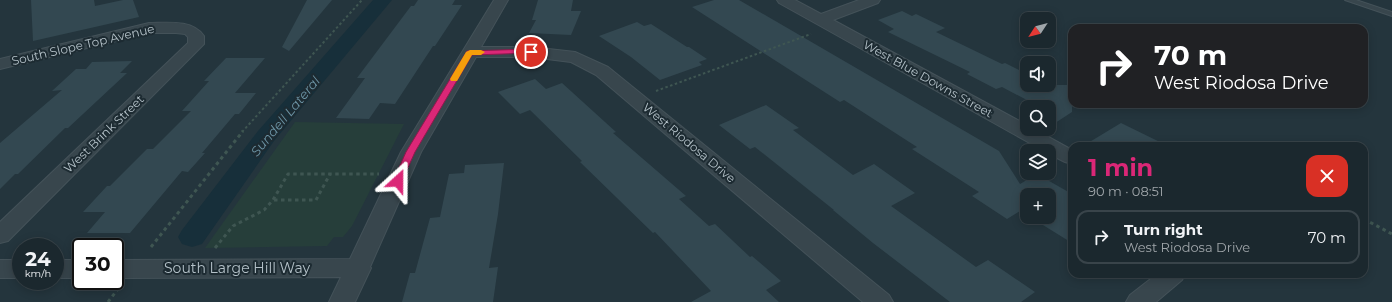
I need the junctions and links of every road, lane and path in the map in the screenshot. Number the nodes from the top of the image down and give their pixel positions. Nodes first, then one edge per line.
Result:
1 (362, 0) edge
2 (501, 0) edge
3 (784, 0) edge
4 (873, 0) edge
5 (1349, 0) edge
6 (1392, 14) edge
7 (816, 26) junction
8 (190, 30) joint
9 (470, 52) junction
10 (0, 64) edge
11 (652, 93) dead end
12 (1068, 156) edge
13 (330, 174) junction
14 (381, 174) dead end
15 (273, 200) junction
16 (1368, 221) edge
17 (1392, 234) edge
18 (0, 235) edge
19 (212, 251) dead end
20 (358, 268) junction
21 (0, 269) edge
22 (12, 269) edge
23 (125, 269) edge
24 (1168, 278) edge
25 (108, 302) edge
26 (342, 302) edge
27 (880, 302) edge
28 (1139, 302) edge

1 - 23 path
2 - 9 street
3 - 7 street, West Blue Downs Street
4 - 7 street
5 - 6 lane
7 - 11 path
7 - 12 street, West Blue Downs Street
8 - 10 street, South Slope Top Avenue
8 - 18 street, West Brink Street
9 - 20 street
9 - 27 street, West Riodosa Drive
13 - 14 path
13 - 15 path
13 - 15 path
15 - 19 path
16 - 17 path
20 - 23 street, South Large Hill Way
20 - 26 street
21 - 22 street
23 - 25 path
24 - 28 street

